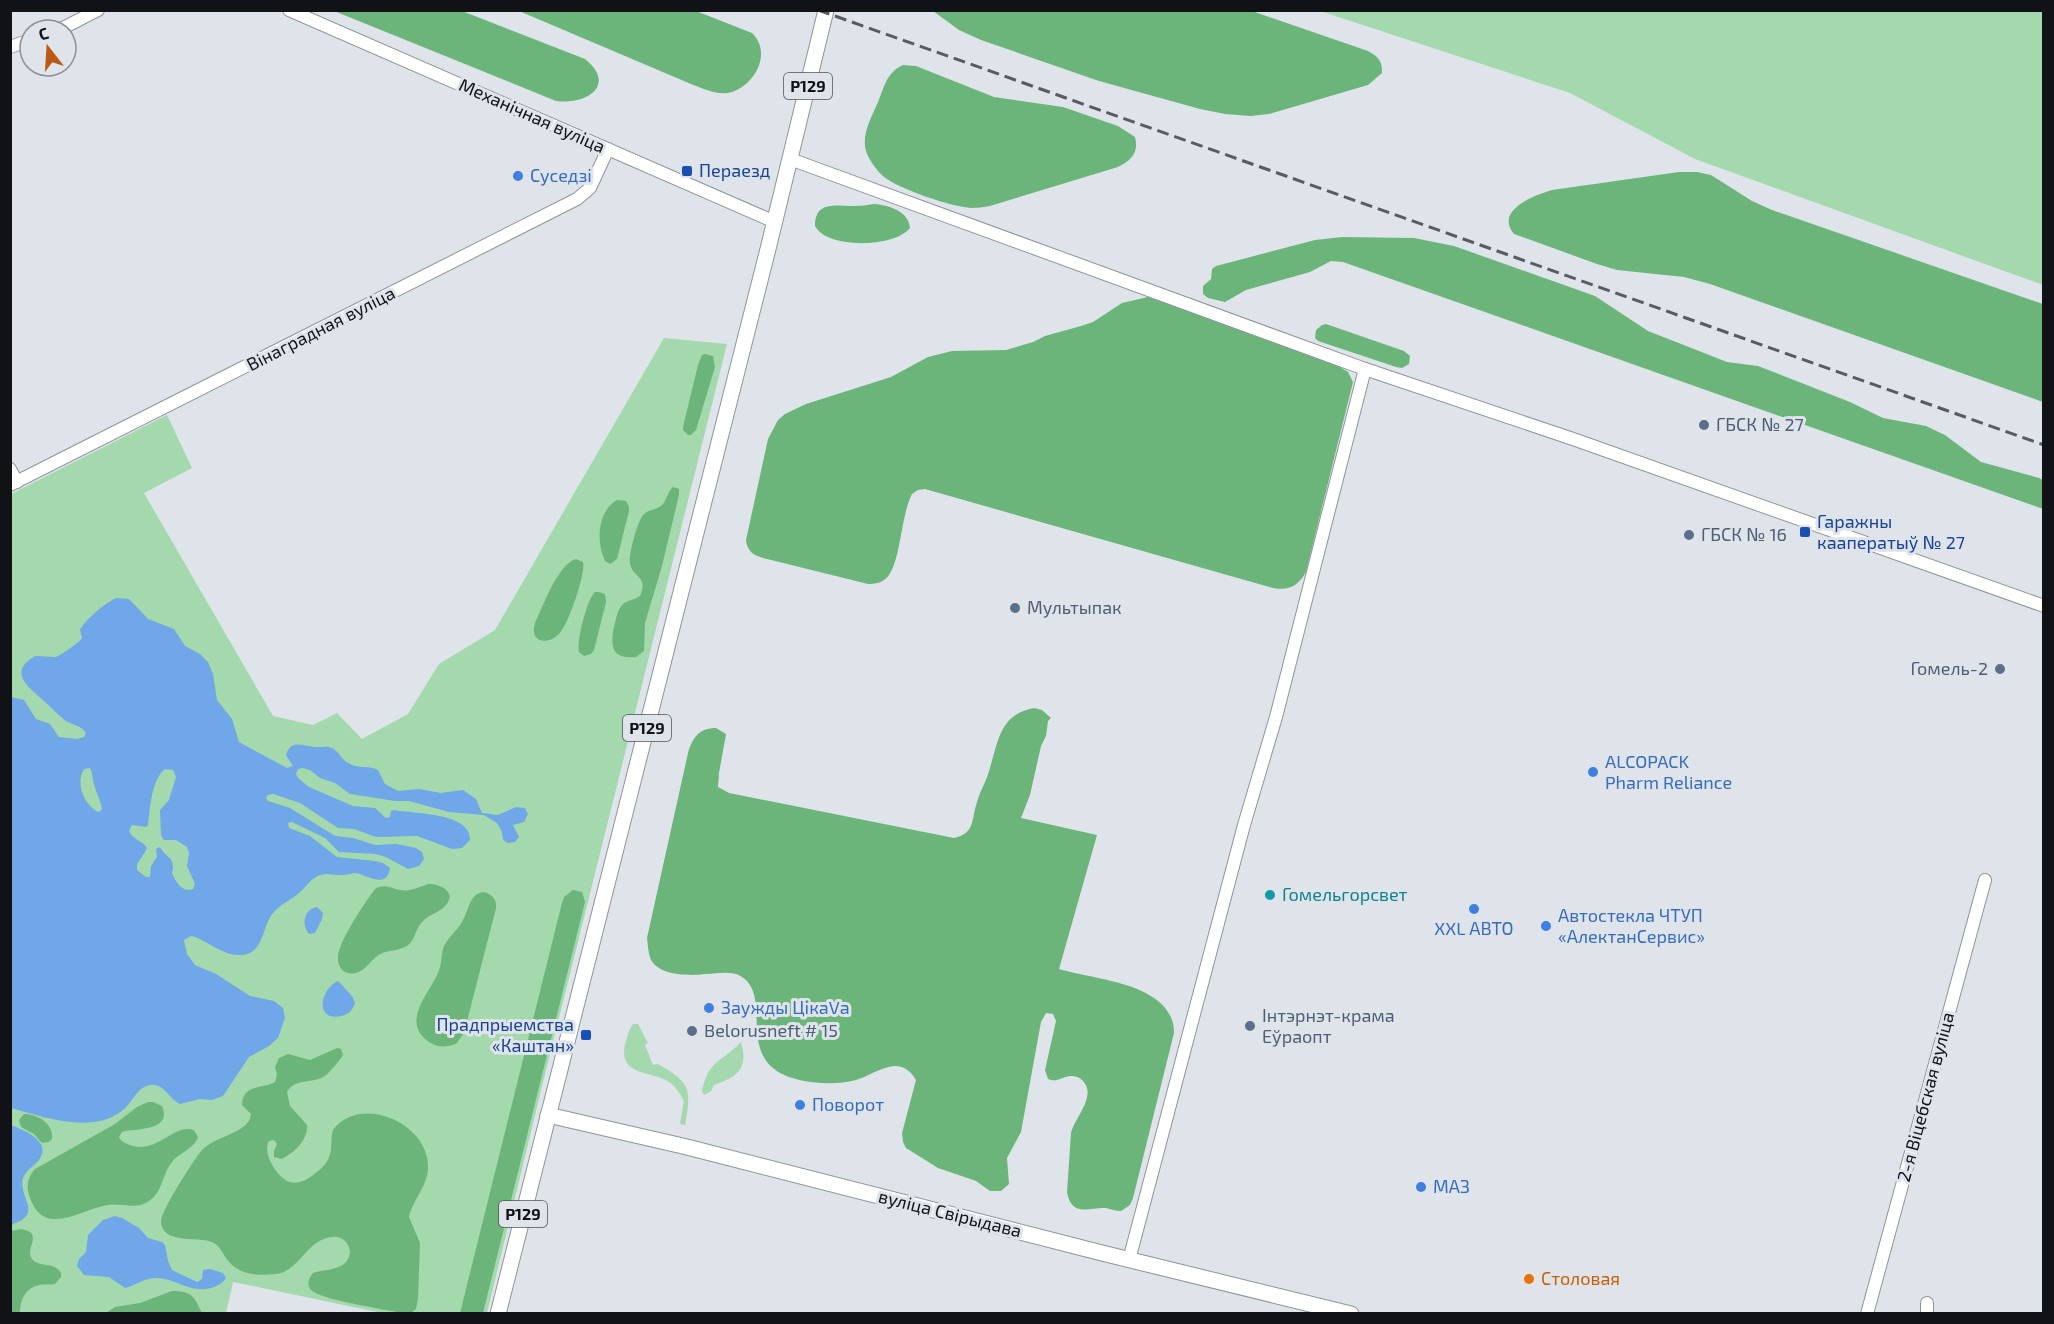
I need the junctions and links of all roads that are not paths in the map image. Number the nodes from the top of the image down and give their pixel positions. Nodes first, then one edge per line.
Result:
1 (98, 10) edge
2 (289, 10) edge
3 (826, 10) edge
4 (78, 20) edge
5 (608, 149) junction
6 (790, 159) junction
7 (775, 222) junction
8 (1365, 369) junction
9 (10, 469) edge
10 (14, 484) edge
11 (2043, 606) edge
12 (1985, 880) dead end
13 (548, 1115) junction
14 (1129, 1260) junction
15 (498, 1314) edge
16 (1351, 1314) edge
17 (1867, 1314) edge

1 - 4 street
2 - 5 street, Механічная вуліца
3 - 6 main road, Р129
5 - 7 street, Механічная вуліца
5 - 10 street, Вінаградная вуліца
6 - 7 main road, Р129
6 - 8 street
7 - 13 main road, Р129
8 - 11 street
8 - 14 street
9 - 10 street
12 - 17 street, 2-я Віцебская вуліца
13 - 14 main road, вуліца Свірыдава
13 - 15 main road, Р129
14 - 16 main road, вуліца Свірыдава

